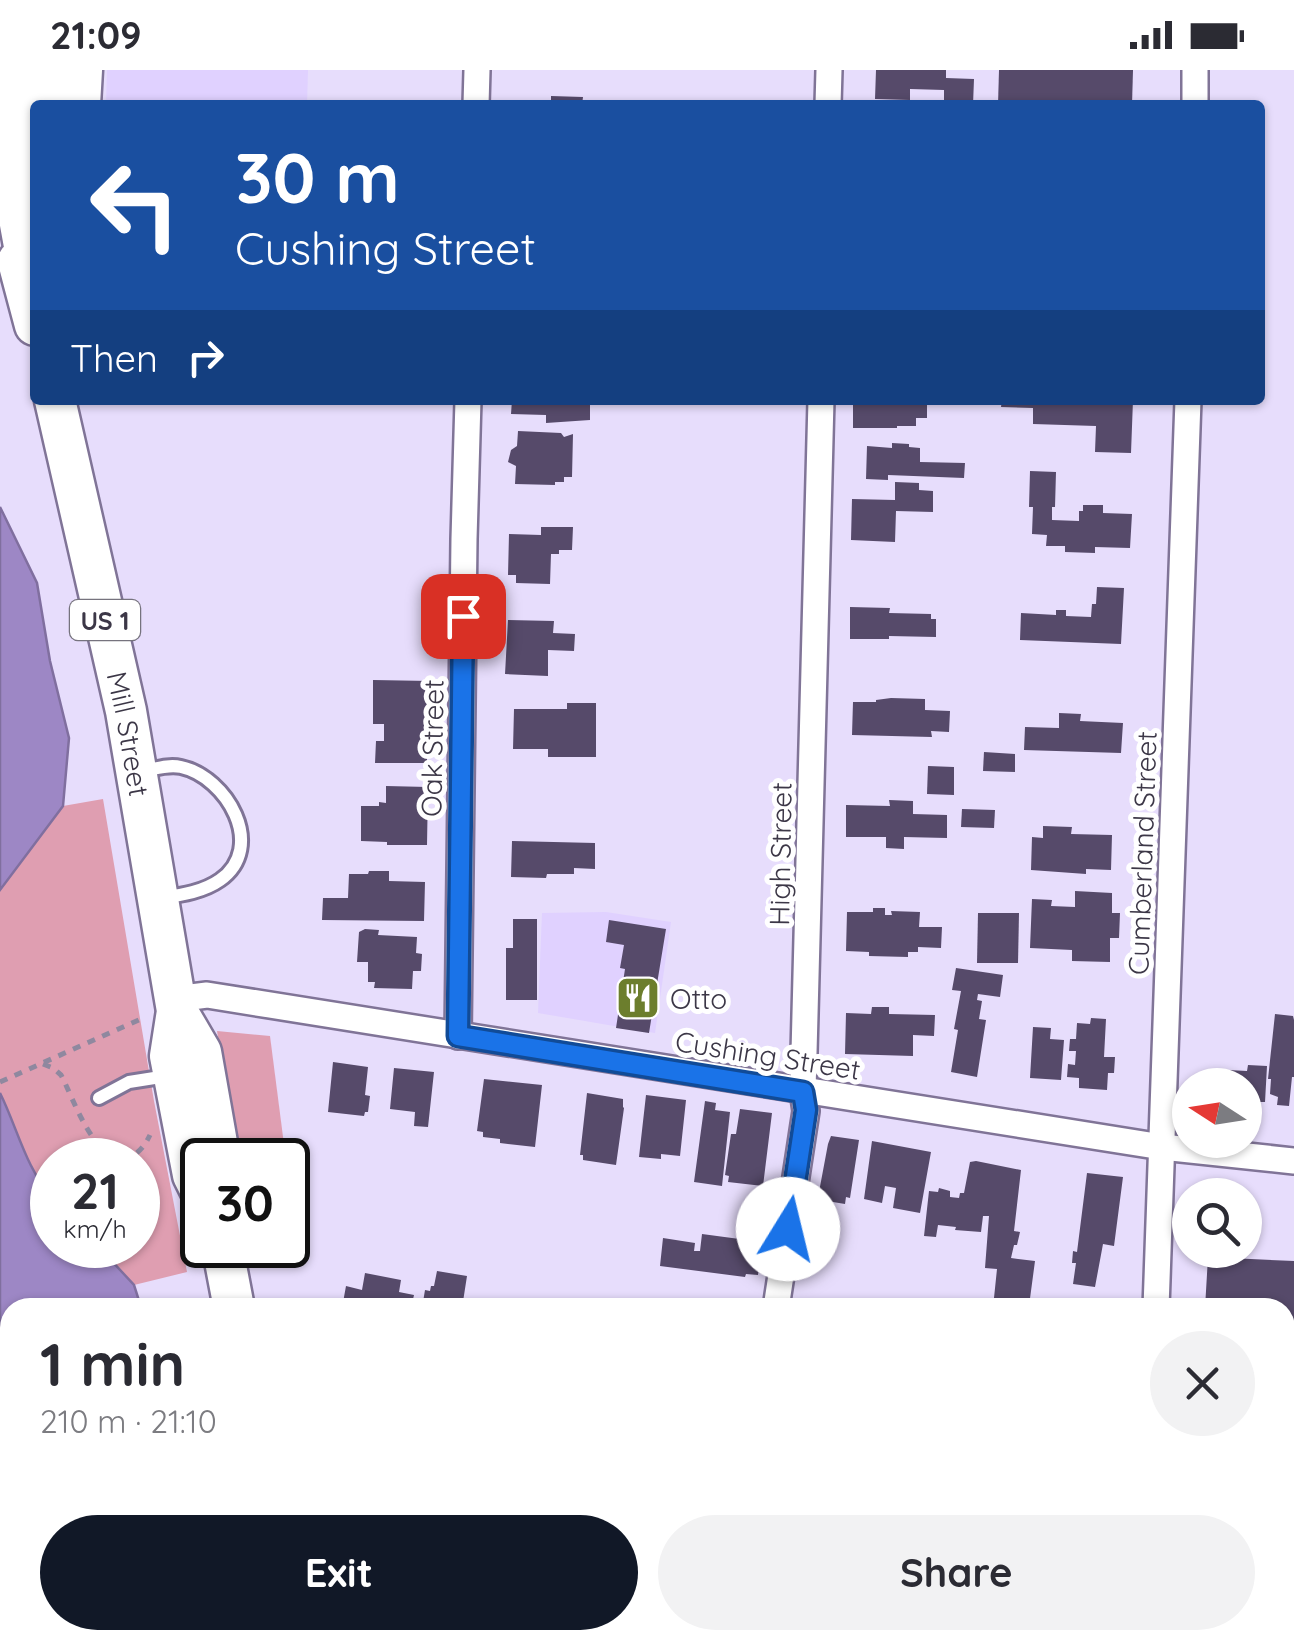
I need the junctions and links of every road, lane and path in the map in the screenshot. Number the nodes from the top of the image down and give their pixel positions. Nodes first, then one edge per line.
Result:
1 (9, 70) edge
2 (45, 70) edge
3 (82, 70) edge
4 (478, 70) edge
5 (829, 70) edge
6 (1195, 70) edge
7 (46, 100) edge
8 (80, 100) edge
9 (476, 100) edge
10 (828, 100) edge
11 (1195, 100) edge
12 (0, 194) edge
13 (30, 265) edge
14 (30, 305) edge
15 (56, 405) edge
16 (468, 405) edge
17 (821, 405) edge
18 (1188, 405) edge
19 (137, 772) junction
20 (158, 898) junction
21 (166, 1009) junction
22 (458, 1036) junction
23 (173, 1076) junction
24 (0, 1082) edge
25 (803, 1092) junction
26 (99, 1098) dead end
27 (185, 1138) edge
28 (216, 1138) edge
29 (1162, 1147) junction
30 (1294, 1161) edge
31 (226, 1268) edge
32 (232, 1298) edge
33 (778, 1298) edge
34 (1156, 1298) edge

1 - 13 highway
2 - 7 highway
3 - 8 highway
4 - 9 street
5 - 10 street
6 - 11 street
12 - 14 highway
15 - 19 highway, Mill Street / US 1
16 - 22 street, Oak Street
17 - 25 street, High Street
18 - 29 street, Cumberland Street
19 - 20 highway, Mill Street / US 1
19 - 20 lane
20 - 21 highway, Mill Street / US 1
21 - 22 street, Cushing Street
21 - 23 highway, Mill Street / US 1
21 - 24 path
21 - 28 highway, Mill Street / US 1
22 - 25 street, Cushing Street
23 - 26 lane
23 - 27 highway, Mill Street / US 1
25 - 29 street, Cushing Street
25 - 33 street, High Street
29 - 30 street, Cushing Street
29 - 34 street, Cumberland Street
31 - 32 highway

